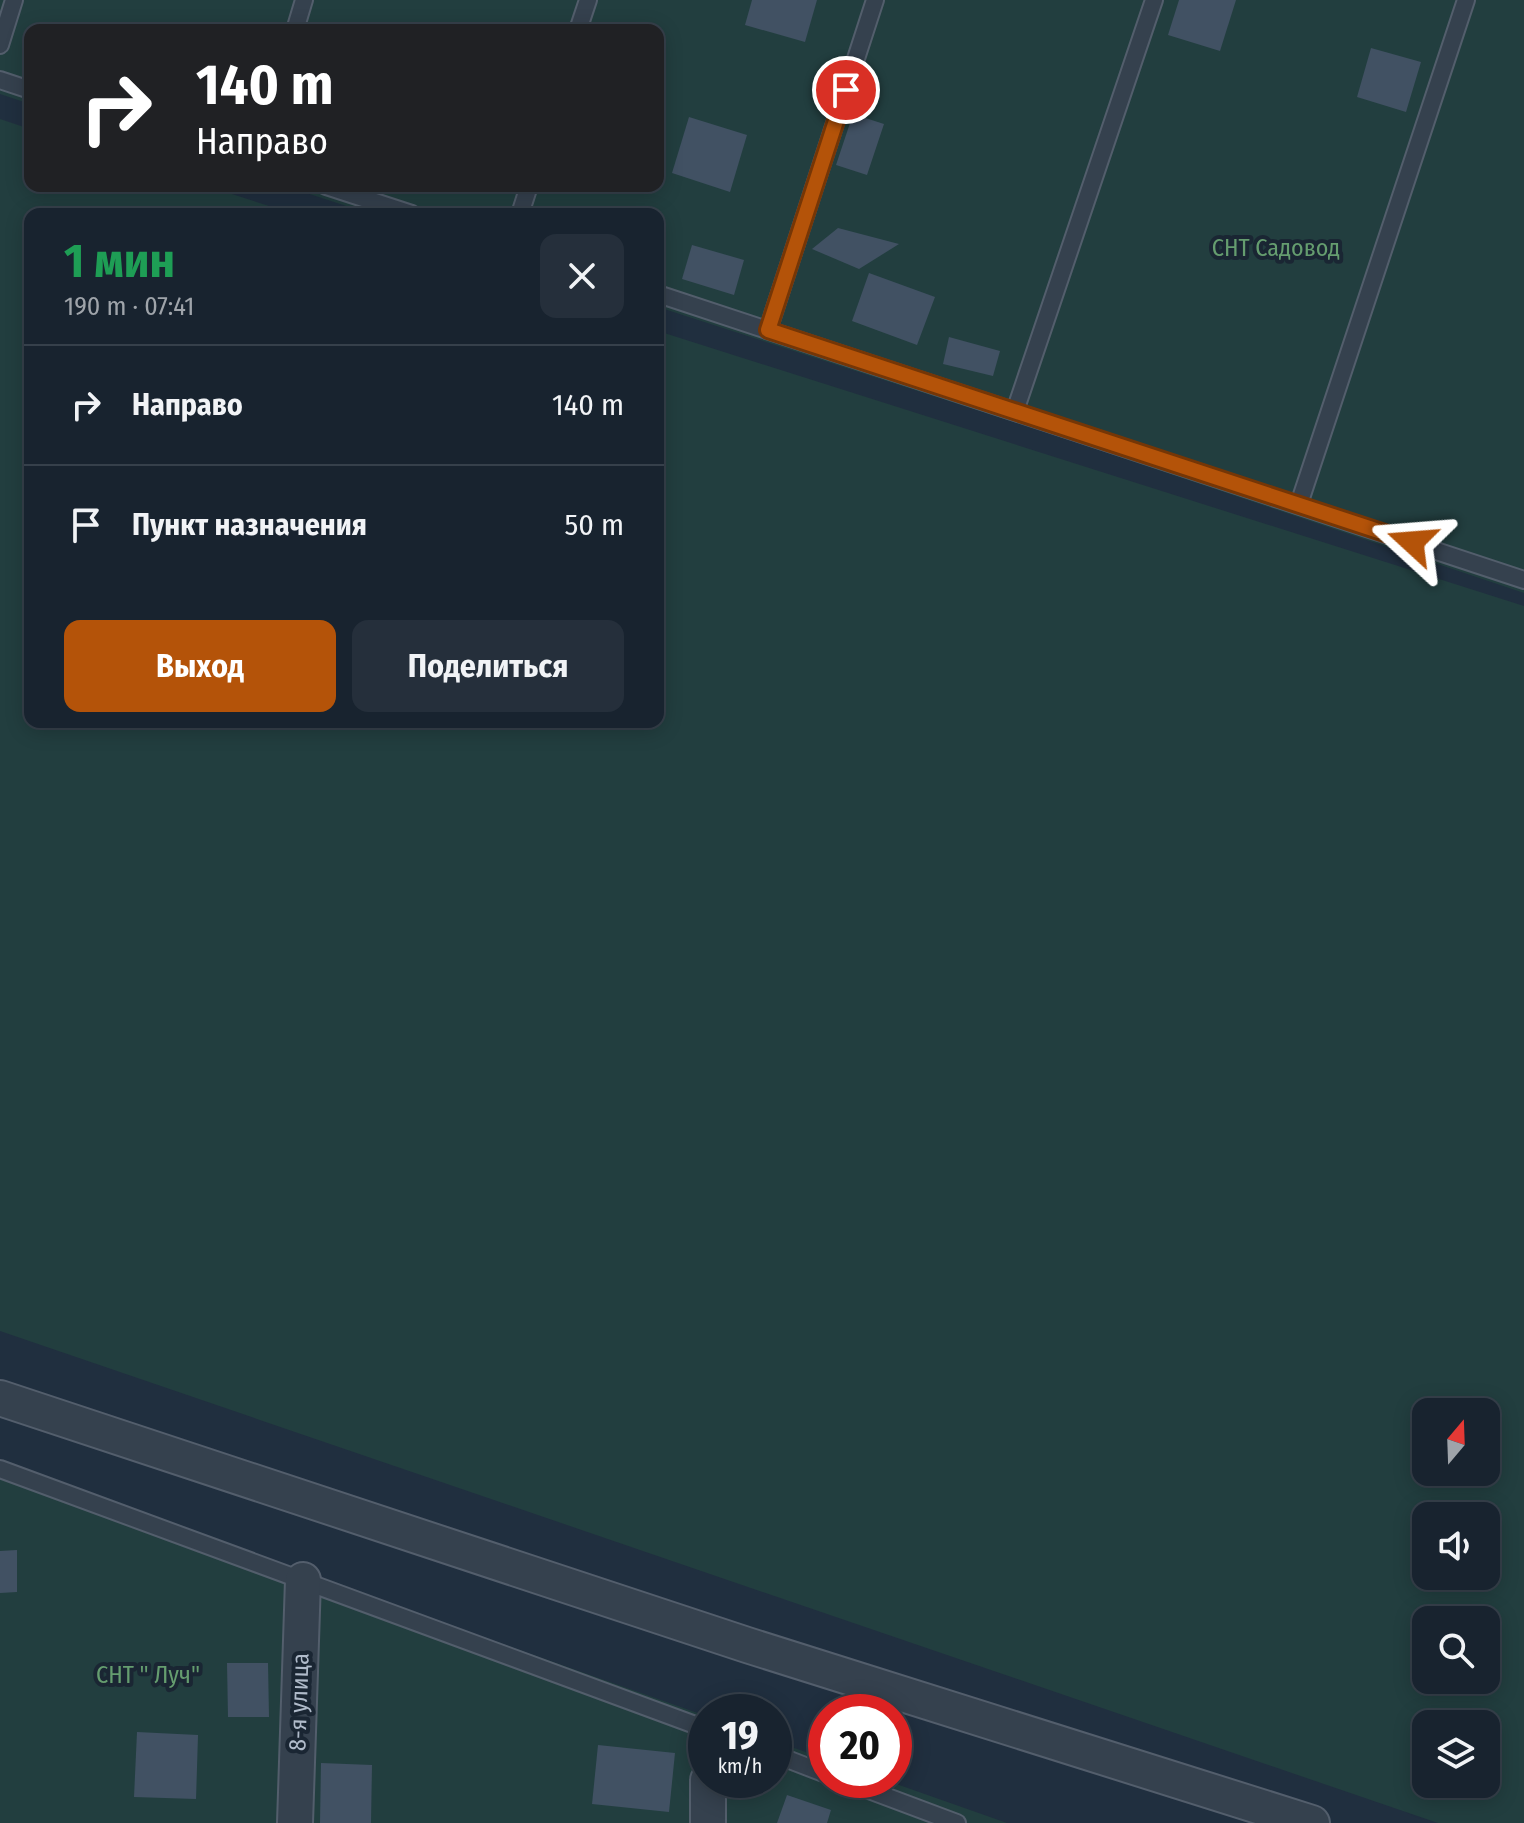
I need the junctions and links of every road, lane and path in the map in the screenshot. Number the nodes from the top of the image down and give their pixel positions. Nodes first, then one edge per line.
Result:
1 (14, 0) edge
2 (304, 0) edge
3 (588, 0) edge
4 (875, 0) edge
5 (1154, 0) edge
6 (1466, 0) edge
7 (297, 24) edge
8 (580, 24) edge
9 (0, 45) edge
10 (0, 80) edge
11 (24, 88) edge
12 (344, 192) edge
13 (394, 208) edge
14 (664, 296) edge
15 (768, 330) junction
16 (1015, 411) junction
17 (1299, 504) junction
18 (1524, 580) edge
19 (0, 1398) edge
20 (0, 1469) edge
21 (303, 1580) junction
22 (688, 1722) edge
23 (708, 1798) edge
24 (890, 1798) edge
25 (295, 1823) edge
26 (708, 1823) edge
27 (957, 1823) edge
28 (1312, 1823) edge

1 - 9 lane
2 - 7 lane
3 - 8 lane
4 - 15 lane
5 - 16 lane
6 - 17 lane
10 - 11 lane
12 - 13 lane
14 - 15 lane
15 - 16 lane
16 - 17 lane
17 - 18 lane
19 - 28 street
20 - 21 lane
21 - 22 lane
21 - 25 street, 8-я улица
23 - 26 street
24 - 27 lane

